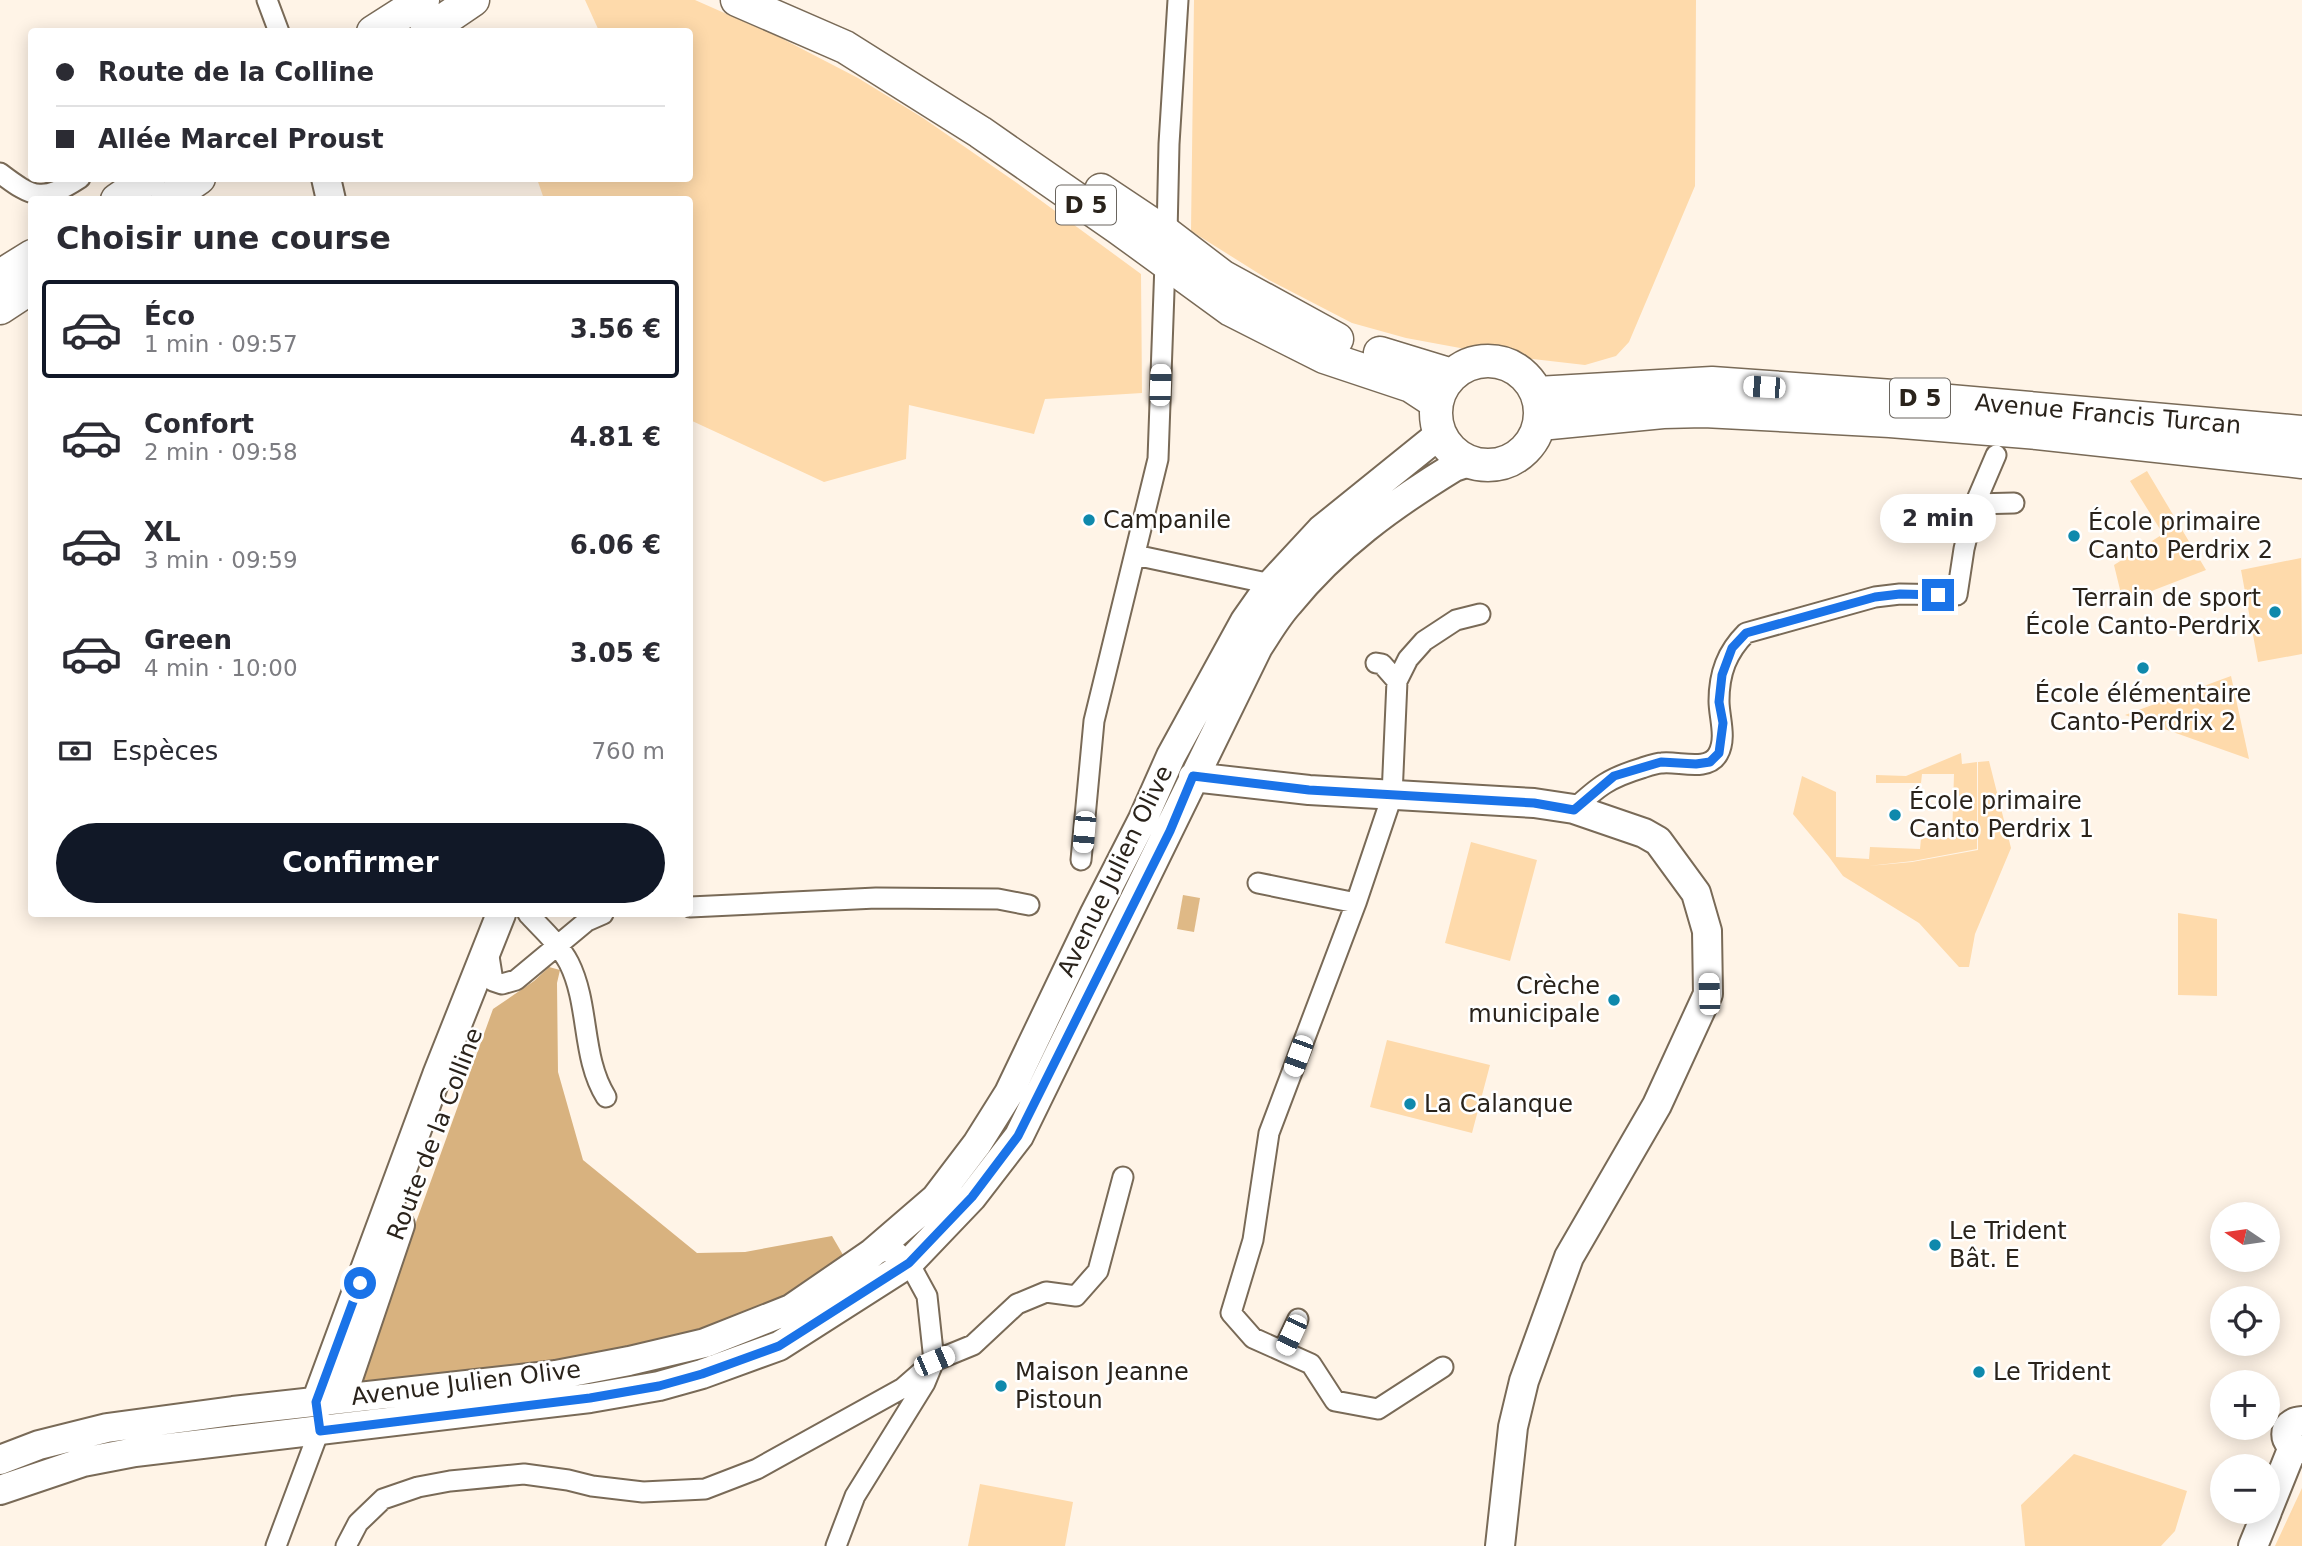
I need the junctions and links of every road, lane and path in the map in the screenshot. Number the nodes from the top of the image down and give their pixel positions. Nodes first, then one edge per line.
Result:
1 (267, 0) edge
2 (423, 0) edge
3 (473, 0) edge
4 (737, 0) edge
5 (772, 0) edge
6 (1178, 0) edge
7 (278, 28) edge
8 (379, 28) edge
9 (432, 28) edge
10 (0, 173) edge
11 (74, 182) edge
12 (143, 182) edge
13 (193, 182) edge
14 (44, 196) edge
15 (44, 196) edge
16 (123, 196) edge
17 (173, 196) edge
18 (1166, 248) junction
19 (28, 258) edge
20 (0, 276) edge
21 (28, 290) edge
22 (0, 308) edge
23 (1452, 375) junction
24 (1537, 393) junction
25 (1438, 419) junction
26 (1540, 424) junction
27 (2302, 432) edge
28 (1996, 454) dead end
29 (1469, 462) junction
30 (2302, 462) edge
31 (1975, 503) junction
32 (2014, 503) dead end
33 (1135, 555) junction
34 (1271, 584) junction
35 (1480, 614) dead end
36 (1234, 638) junction
37 (1376, 663) dead end
38 (1397, 681) junction
39 (1193, 776) junction
40 (1392, 796) junction
41 (1574, 810) junction
42 (1082, 860) dead end
43 (1258, 883) dead end
44 (1356, 903) junction
45 (1028, 905) dead end
46 (693, 907) edge
47 (500, 917) edge
48 (518, 917) edge
49 (531, 917) edge
50 (595, 917) edge
51 (557, 945) junction
52 (488, 948) junction
53 (493, 981) junction
54 (606, 1097) dead end
55 (1000, 1107) junction
56 (1123, 1177) dead end
57 (871, 1254) junction
58 (909, 1263) junction
59 (1298, 1319) dead end
60 (1283, 1351) junction
61 (934, 1361) junction
62 (1443, 1367) dead end
63 (329, 1400) junction
64 (2302, 1421) edge
65 (320, 1431) junction
66 (2297, 1448) edge
67 (0, 1460) edge
68 (2280, 1483) edge
69 (0, 1490) edge
70 (2262, 1524) edge
71 (276, 1546) edge
72 (346, 1546) edge
73 (836, 1546) edge
74 (1500, 1546) edge
75 (2253, 1546) edge

1 - 7 street
2 - 8 main road
3 - 9 main road
4 - 18 main road, D 5
5 - 18 main road, D 5
6 - 18 street
10 - 14 street
11 - 15 street
12 - 16 main road
13 - 17 main road
18 - 23 main road, D 5
18 - 25 main road, D 5
18 - 33 street
19 - 20 main road
21 - 22 main road
23 - 24 main road
23 - 25 main road
24 - 26 main road
24 - 27 main road, Avenue Francis Turcan / D 5
25 - 29 main road
25 - 34 main road, Avenue Julien Olive
26 - 29 main road
26 - 30 main road, Avenue Francis Turcan / D 5
28 - 31 street
29 - 39 main road, Avenue Julien Olive
31 - 32 street
31 - 41 street
33 - 34 street
33 - 42 street
34 - 36 main road, Avenue Julien Olive
35 - 38 street
36 - 39 main road, Avenue Julien Olive
36 - 55 main road, Avenue Julien Olive
37 - 38 street
38 - 40 street
39 - 40 main road
39 - 58 main road, Avenue Julien Olive
40 - 41 main road
40 - 44 street
41 - 74 main road
43 - 44 street
44 - 60 street
45 - 46 street
47 - 52 main road, Route de la Colline
48 - 53 main road, Route de la Colline
49 - 51 street
50 - 51 street
51 - 53 street
51 - 54 street
52 - 53 street
52 - 63 main road, Route de la Colline
53 - 63 main road, Route de la Colline
55 - 57 main road, Avenue Julien Olive
55 - 58 street, Avenue Julien Olive
56 - 61 street
57 - 58 street
57 - 63 main road, Avenue Julien Olive
58 - 61 street
58 - 65 main road, Avenue Julien Olive
59 - 60 street
60 - 62 street
61 - 72 street
61 - 73 street
63 - 65 street, Route de la Colline
63 - 67 main road, Avenue Julien Olive
64 - 66 main road
65 - 69 main road, Avenue Julien Olive
65 - 71 street, Route de la Colline
66 - 68 main road
70 - 75 main road

